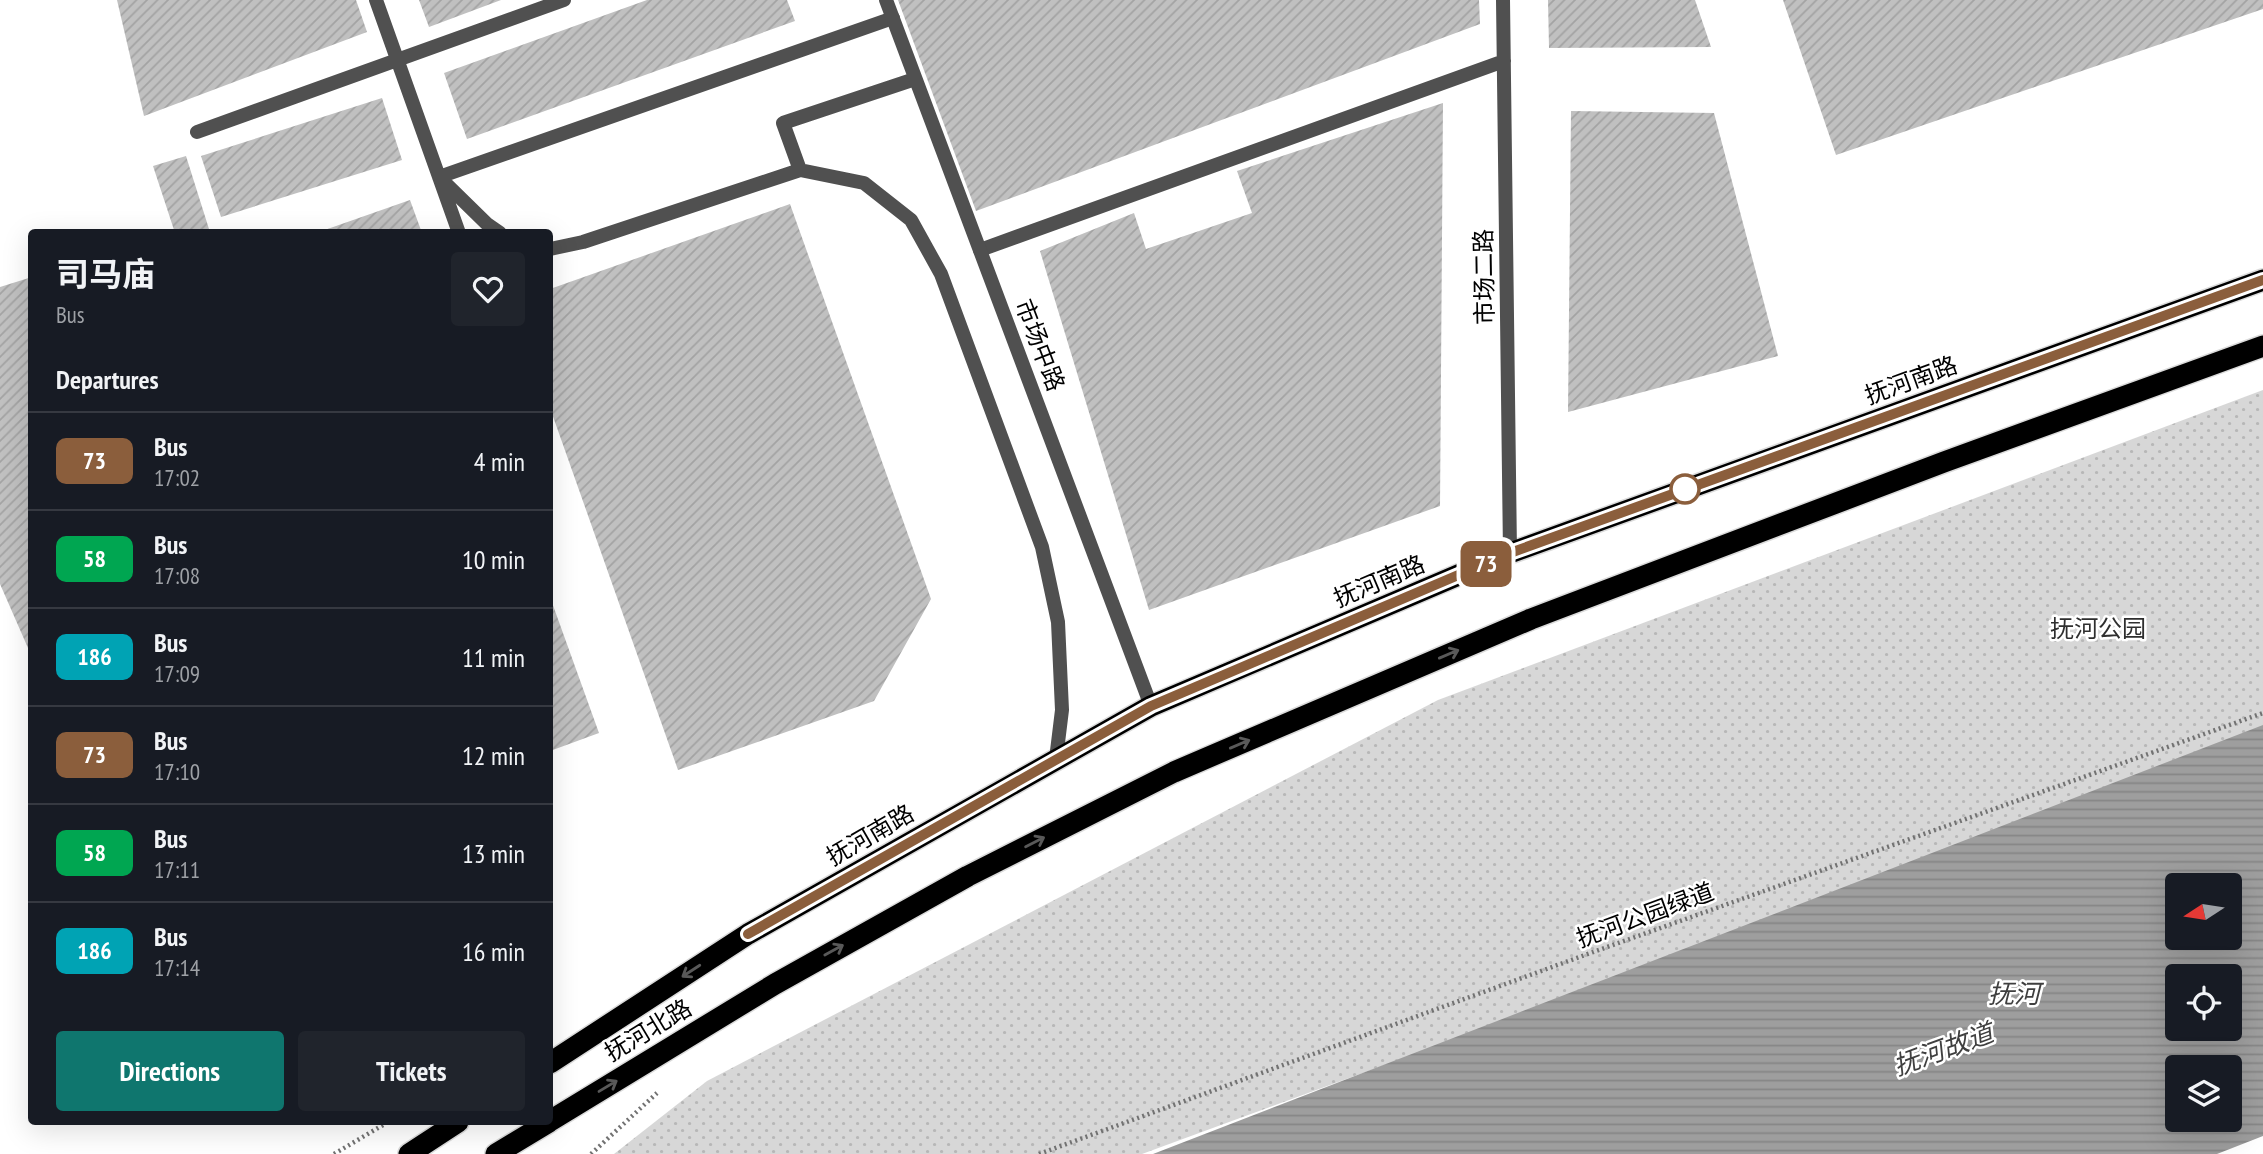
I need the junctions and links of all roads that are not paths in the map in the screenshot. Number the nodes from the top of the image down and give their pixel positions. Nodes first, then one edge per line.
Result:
1 (376, 0) edge
2 (564, 0) edge
3 (886, 0) edge
4 (1503, 0) edge
5 (893, 18) junction
6 (398, 60) junction
7 (1504, 61) junction
8 (915, 79) junction
9 (197, 132) dead end
10 (800, 170) junction
11 (439, 177) junction
12 (458, 229) edge
13 (494, 229) edge
14 (553, 248) edge
15 (980, 250) junction
16 (2263, 280) edge
17 (2263, 346) edge
18 (1510, 553) junction
19 (1151, 706) junction
20 (1056, 759) junction
21 (748, 934) joint
22 (553, 1061) edge
23 (553, 1120) edge
24 (453, 1125) edge
25 (544, 1125) edge
26 (408, 1154) edge
27 (496, 1154) edge

1 - 6 street
2 - 6 street
3 - 5 street, 市场中路
4 - 7 street, 市场二路
5 - 8 street, 市场中路
5 - 11 street
6 - 9 street
6 - 11 street
7 - 15 street
7 - 18 street, 市场二路
8 - 10 street
8 - 15 street, 市场中路
10 - 14 street
10 - 20 street
11 - 12 street
11 - 13 street
15 - 19 street, 市场中路
16 - 18 highway, 抚河南路
23 -> 17 highway, 抚河北路
18 - 19 highway, 抚河南路
19 - 20 highway, 抚河南路
20 - 21 highway, 抚河南路
21 -> 22 highway, 抚河北路
24 - 26 highway
25 - 27 highway, 抚河北路

